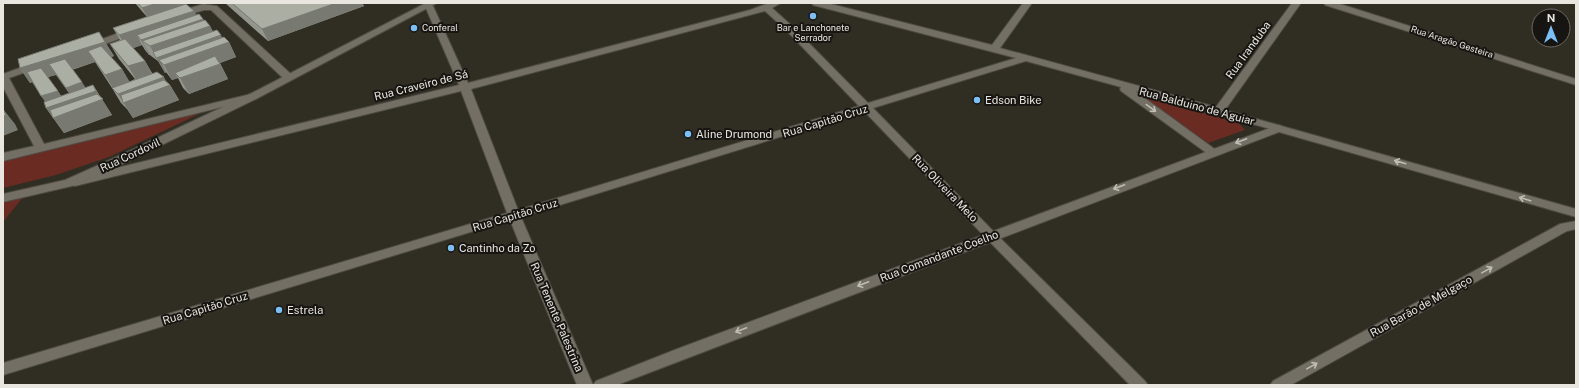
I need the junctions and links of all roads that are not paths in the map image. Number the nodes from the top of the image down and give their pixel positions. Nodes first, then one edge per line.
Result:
1 (816, 3) edge
2 (1028, 3) edge
3 (1297, 3) edge
4 (1328, 3) edge
5 (431, 4) edge
6 (772, 5) edge
7 (168, 19) edge
8 (138, 29) edge
9 (994, 49) junction
10 (78, 50) edge
11 (1026, 58) junction
12 (48, 61) edge
13 (3, 77) edge
14 (288, 77) junction
15 (1576, 82) edge
16 (1119, 85) junction
17 (465, 87) junction
18 (252, 97) junction
19 (868, 108) junction
20 (1218, 111) junction
21 (1278, 128) junction
22 (40, 147) junction
23 (1212, 152) junction
24 (3, 156) edge
25 (68, 183) junction
26 (3, 198) edge
27 (1545, 205) junction
28 (1576, 213) edge
29 (514, 215) junction
30 (1571, 226) edge
31 (991, 236) junction
32 (3, 369) edge
33 (585, 385) edge
34 (601, 385) edge
35 (1140, 385) edge
36 (1278, 385) edge

1 - 9 street, Rua Balduino de Aguiar
2 - 9 street
3 - 20 street, Rua Iranduba
4 - 15 street, Rua Aragão Gesteira
5 - 14 street, Rua Cordovil
5 - 17 street, Rua Tenente Palestrina
6 - 17 street, Rua Craveiro de Sá
6 - 19 street, Rua Oliveira Melo
7 - 14 street
8 - 10 street
9 - 11 street, Rua Balduino de Aguiar
11 - 16 street, Rua Balduino de Aguiar
11 - 19 street, Rua Capitão Cruz
12 - 13 street
13 - 22 street
14 - 18 street, Rua Cordovil
16 - 20 street, Rua Balduino de Aguiar
16 -> 23 street
17 - 25 street, Rua Craveiro de Sá
17 - 29 street, Rua Tenente Palestrina
18 - 22 street, Rua Cordovil
18 - 25 street, Rua Cordovil
19 - 29 street, Rua Capitão Cruz
19 - 31 street, Rua Oliveira Melo
20 - 21 street, Rua Balduino de Aguiar
21 -> 23 street, Rua Comandante Coelho
27 -> 21 street, Rua Balduino de Aguiar
22 - 24 street, Rua Cordovil
23 -> 31 street, Rua Comandante Coelho
25 - 26 street, Rua Cordovil
27 - 28 street, Rua Balduino de Aguiar
27 - 30 street, Rua Barão de Melgaço
29 - 32 street, Rua Capitão Cruz
29 - 33 street, Rua Tenente Palestrina
36 -> 30 street, Rua Barão de Melgaço
31 -> 34 street, Rua Comandante Coelho
31 - 35 street, Rua Oliveira Melo

